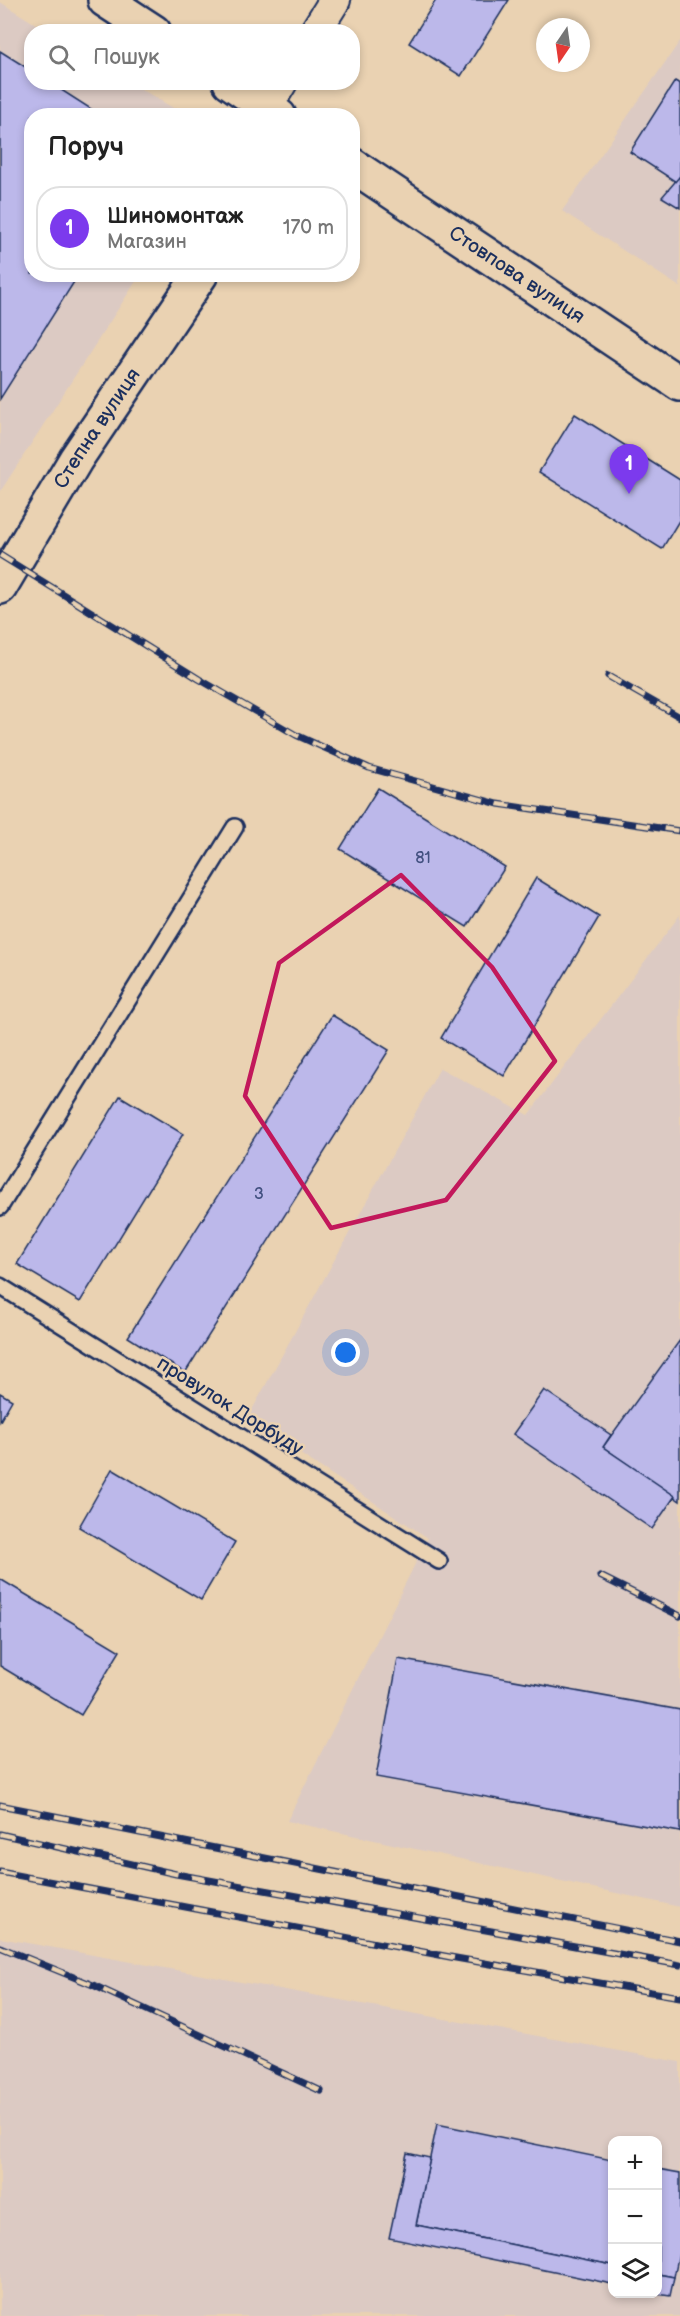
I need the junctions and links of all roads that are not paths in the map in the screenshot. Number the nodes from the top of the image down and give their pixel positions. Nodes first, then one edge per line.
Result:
1 (105, 0) edge
2 (335, 0) edge
3 (142, 24) edge
4 (320, 24) edge
5 (248, 90) edge
6 (276, 102) edge
7 (360, 170) edge
8 (196, 282) edge
9 (680, 384) edge
10 (0, 587) edge
11 (236, 827) dead end
12 (0, 1207) edge
13 (0, 1286) edge
14 (439, 1561) dead end

1 - 3 main road
2 - 4 street
5 - 6 main road
7 - 9 main road, Стовпова вулиця
8 - 10 main road, Степна вулиця
11 - 12 lane
13 - 14 lane, провулок Дорбуду

